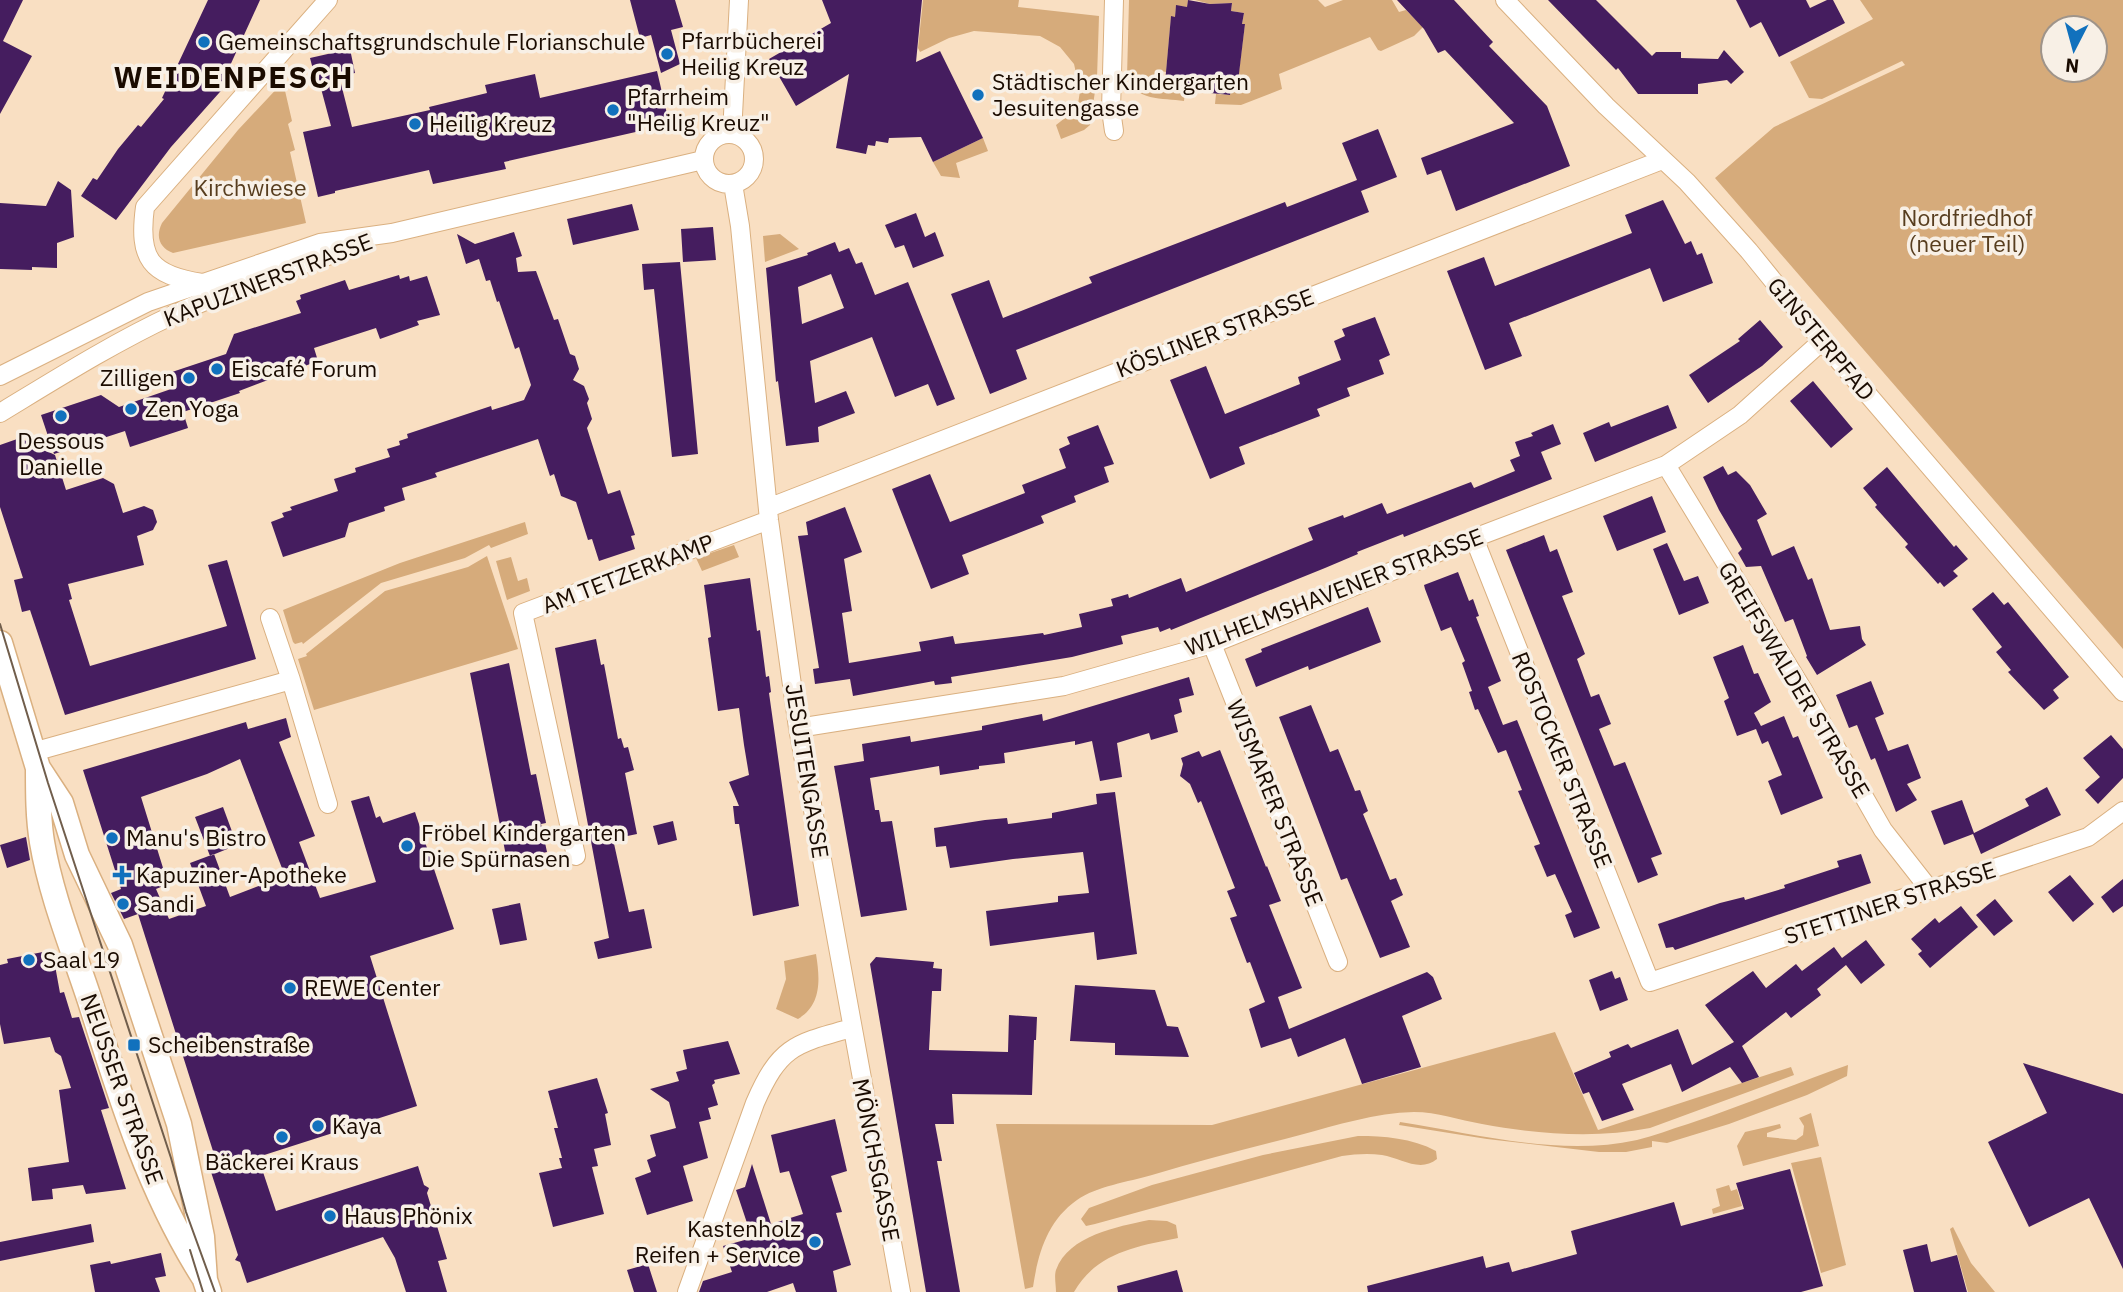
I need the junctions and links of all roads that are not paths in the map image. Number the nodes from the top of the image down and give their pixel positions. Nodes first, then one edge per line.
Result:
1 (328, 0) edge
2 (739, 0) edge
3 (1114, 0) edge
4 (1505, 0) edge
5 (1114, 131) dead end
6 (732, 134) junction
7 (703, 160) junction
8 (1662, 160) junction
9 (733, 184) junction
10 (392, 233) junction
11 (202, 283) junction
12 (1822, 341) junction
13 (29, 360) junction
14 (0, 363) edge
15 (0, 376) edge
16 (0, 414) edge
17 (1666, 465) junction
18 (769, 514) junction
19 (1474, 538) junction
20 (270, 618) dead end
21 (0, 643) edge
22 (1212, 644) junction
23 (291, 680) junction
24 (2123, 692) edge
25 (798, 728) junction
26 (35, 760) junction
27 (328, 804) dead end
28 (2123, 810) edge
29 (576, 856) dead end
30 (1930, 890) junction
31 (1338, 962) dead end
32 (1650, 982) joint
33 (852, 1028) junction
34 (207, 1286) edge
35 (687, 1292) edge
36 (901, 1292) edge

1 - 11 street
2 - 6 street
3 - 5 street
4 - 8 street, GINSTERPFAD
6 - 7 street
6 - 9 street
7 - 9 street
7 - 10 street, KAPUZINERSTRASSE
8 - 12 street, GINSTERPFAD
8 - 18 street, KÖSLINER STRASSE
9 - 18 street, JESUITENGASSE
10 - 11 street, KAPUZINERSTRASSE
10 - 16 street, KAPUZINERSTRASSE
11 - 13 street, KAPUZINERSTRASSE
12 - 17 street, WILHELMSHAVENER STRASSE
12 - 24 street, GINSTERPFAD
13 - 14 street, KAPUZINERSTRASSE
13 - 15 street, KAPUZINERSTRASSE
17 - 19 street, WILHELMSHAVENER STRASSE
17 - 30 street, GREIFSWALDER STRASSE
18 - 25 street, JESUITENGASSE
18 - 29 street, AM TETZERKAMP
19 - 22 street, WILHELMSHAVENER STRASSE
19 - 32 street, ROSTOCKER STRASSE
20 - 23 street
21 - 26 main road, NEUSSER STRASSE
22 - 25 street, WILHELMSHAVENER STRASSE
22 - 31 street, WISMARER STRASSE
23 - 26 street
23 - 27 street
25 - 33 street, JESUITENGASSE
26 - 34 main road, NEUSSER STRASSE
26 - 34 main road, NEUSSER STRASSE
28 - 30 street, STETTINER STRASSE
30 - 32 street, STETTINER STRASSE
33 - 35 street
33 - 36 street, MÖNCHSGASSE

